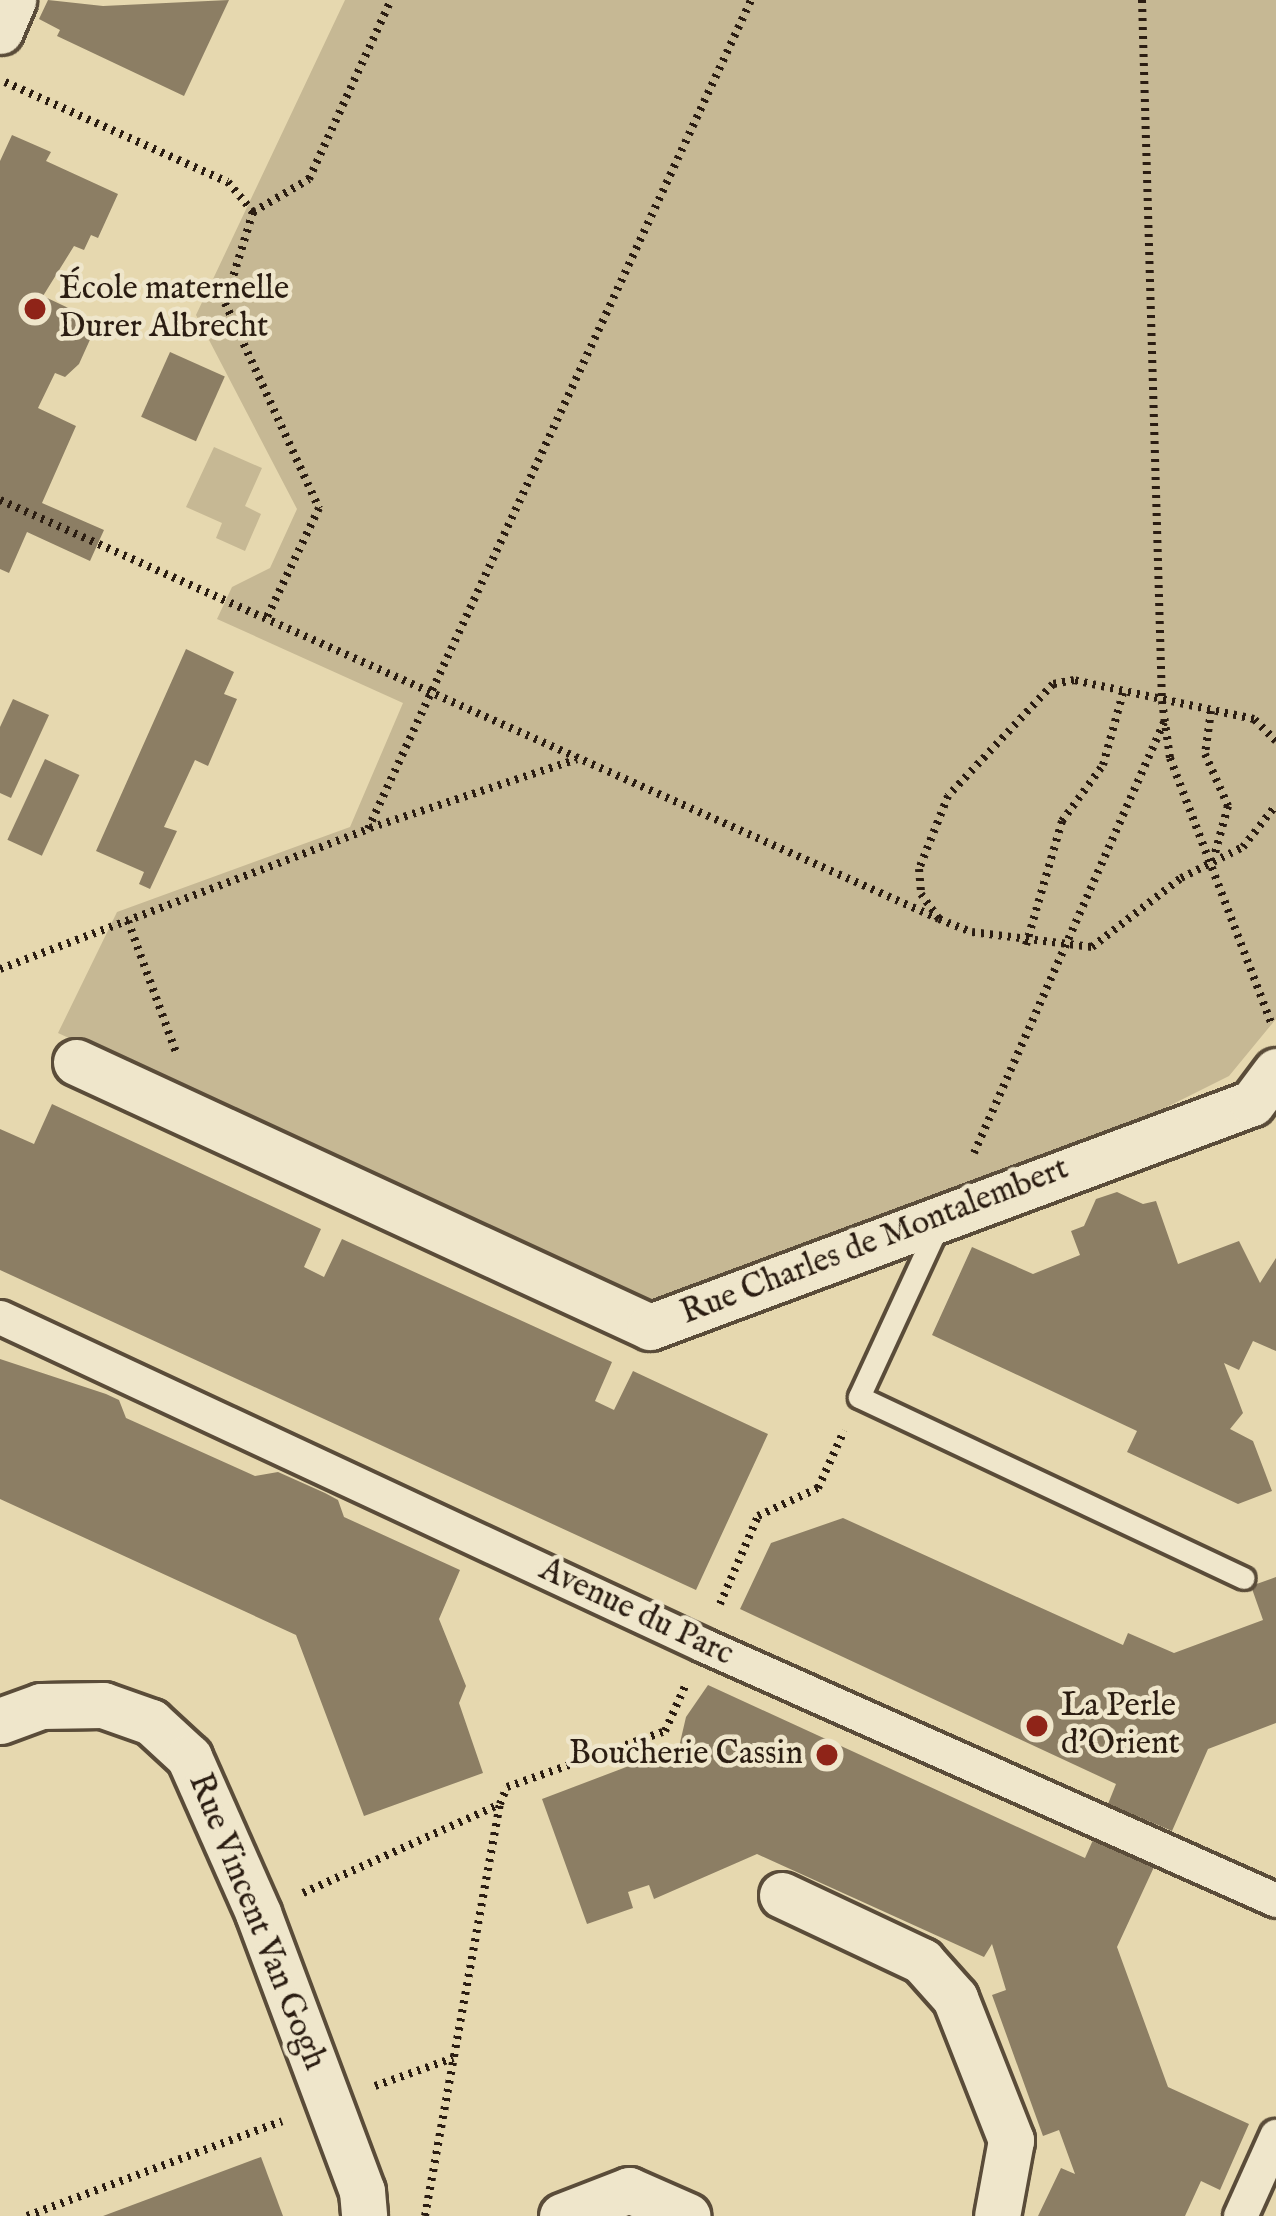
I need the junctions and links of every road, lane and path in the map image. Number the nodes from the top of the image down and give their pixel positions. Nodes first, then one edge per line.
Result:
1 (14, 0) edge
2 (391, 0) edge
3 (752, 0) edge
4 (1142, 0) edge
5 (0, 31) edge
6 (0, 80) edge
7 (253, 212) junction
8 (0, 500) edge
9 (265, 621) junction
10 (1123, 693) junction
11 (434, 694) junction
12 (1162, 701) junction
13 (1211, 711) junction
14 (1165, 721) junction
15 (1276, 741) edge
16 (577, 759) junction
17 (1276, 805) edge
18 (368, 829) junction
19 (1213, 859) junction
20 (939, 919) junction
21 (128, 922) junction
22 (1026, 944) junction
23 (1066, 946) junction
24 (0, 969) edge
25 (1276, 1036) edge
26 (76, 1062) dead end
27 (1276, 1071) edge
28 (201, 1118) junction
29 (947, 1211) junction
30 (0, 1317) edge
31 (859, 1397) junction
32 (1244, 1578) dead end
33 (703, 1645) junction
34 (0, 1720) edge
35 (500, 1804) junction
36 (782, 1895) dead end
37 (1276, 1900) edge
38 (258, 1913) junction
39 (453, 2058) junction
40 (330, 2103) junction
41 (1276, 2136) edge
42 (27, 2216) edge
43 (364, 2216) edge
44 (425, 2216) edge
45 (562, 2216) edge
46 (688, 2216) edge
47 (997, 2216) edge
48 (1240, 2216) edge

1 - 5 street
2 - 7 path
3 - 11 path
4 - 12 path
6 - 7 path
7 - 9 path
8 - 9 path
9 - 11 path
10 - 12 path
10 - 20 path
10 - 22 path
11 - 16 path
11 - 18 path
12 - 13 path
12 - 14 path
13 - 15 path
13 - 19 path
14 - 19 path
14 - 23 path
16 - 18 path
16 - 20 path
17 - 19 path
18 - 21 path
19 - 23 path
19 - 25 path
20 - 22 path
21 - 24 path
21 - 28 path
22 - 23 path
23 - 29 path
26 - 28 street, Rue Charles de Montalembert
27 - 29 street, Rue Charles de Montalembert
28 - 29 street, Rue Charles de Montalembert
29 - 31 lane
30 - 33 street, Avenue du Parc
31 - 32 lane
31 - 33 path
33 - 35 path
33 - 37 street, Avenue du Parc
34 - 38 street, Rue Vincent Van Gogh
35 - 38 path
35 - 39 path
36 - 47 street
38 - 40 street, Rue Vincent Van Gogh
39 - 40 path
39 - 44 path
40 - 42 path
40 - 43 street, Rue Vincent Van Gogh
41 - 48 street
45 - 46 street

